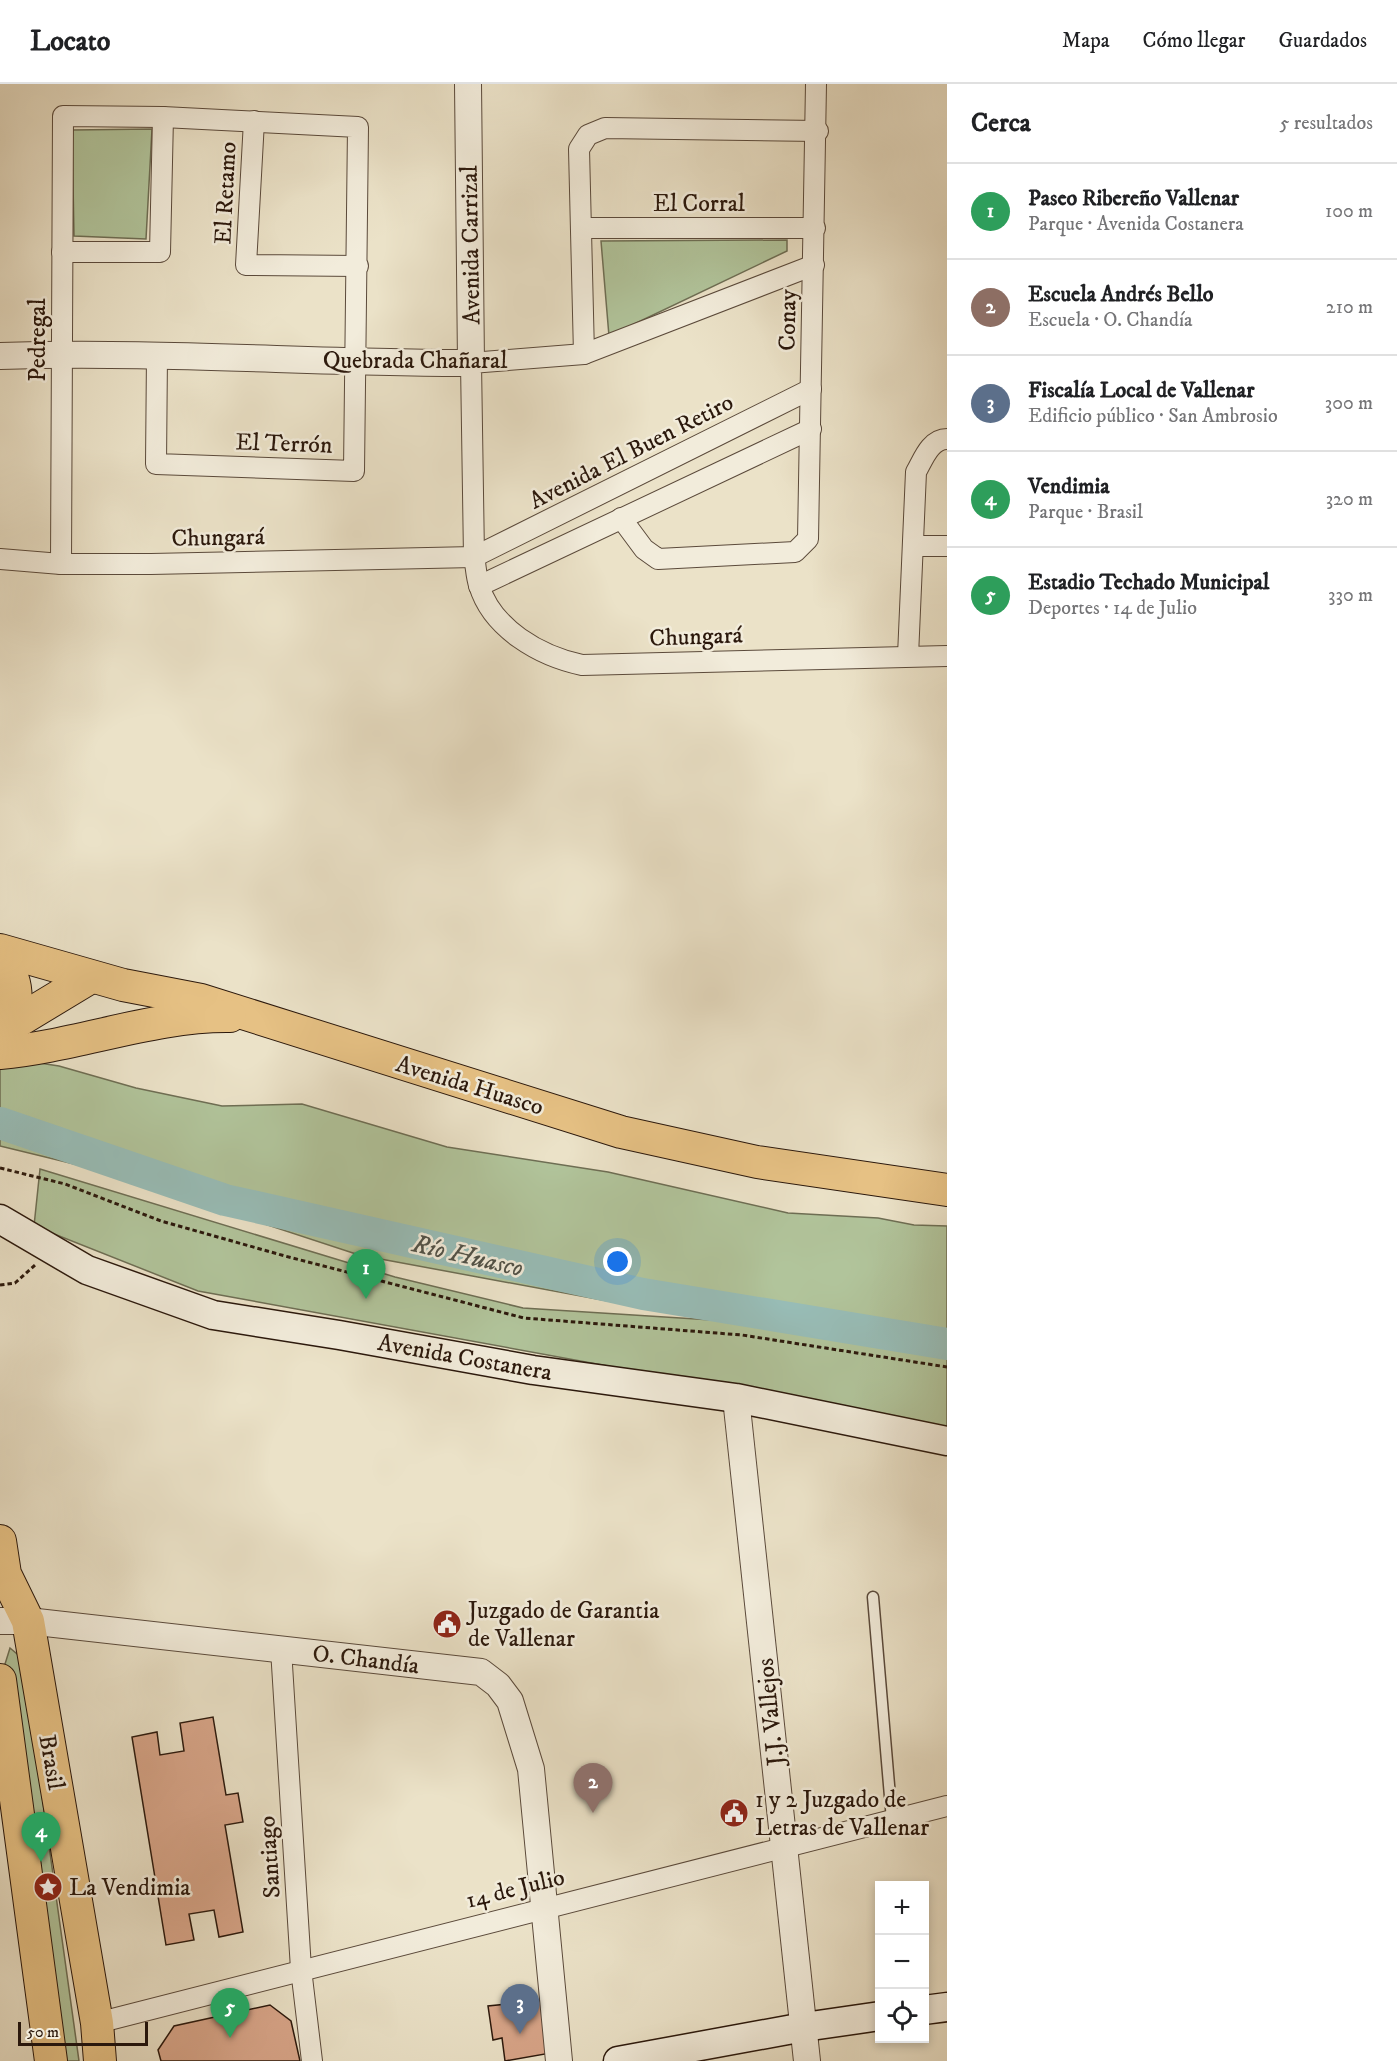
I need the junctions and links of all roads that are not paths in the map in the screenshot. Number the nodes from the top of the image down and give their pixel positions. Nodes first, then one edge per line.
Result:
1 (468, 84) edge
2 (816, 84) edge
3 (163, 117) junction
4 (254, 121) junction
5 (818, 131) junction
6 (582, 228) junction
7 (815, 228) junction
8 (62, 252) junction
9 (814, 265) junction
10 (357, 266) junction
11 (63, 354) junction
12 (157, 354) junction
13 (584, 354) junction
14 (0, 356) edge
15 (356, 363) junction
16 (471, 363) junction
17 (811, 389) junction
18 (811, 429) junction
19 (947, 439) edge
20 (621, 518) junction
21 (913, 546) junction
22 (947, 546) edge
23 (474, 557) junction
24 (0, 560) edge
25 (61, 564) junction
26 (479, 586) junction
27 (909, 656) junction
28 (947, 656) edge
29 (0, 950) edge
30 (0, 957) edge
31 (91, 977) junction
32 (123, 986) junction
33 (246, 1016) junction
34 (106, 1035) junction
35 (2, 1038) edge
36 (947, 1190) edge
37 (0, 1219) edge
38 (736, 1398) junction
39 (947, 1441) edge
40 (0, 1541) edge
41 (2, 1583) edge
42 (873, 1597) dead end
43 (14, 1621) edge
44 (281, 1649) junction
45 (0, 1680) edge
46 (947, 1806) edge
47 (892, 1820) junction
48 (785, 1847) junction
49 (542, 1908) junction
50 (301, 1969) junction
51 (947, 2007) edge
52 (929, 2009) edge
53 (875, 2017) edge
54 (96, 2023) junction
55 (804, 2027) junction
56 (51, 2061) edge
57 (100, 2061) edge
58 (312, 2061) edge
59 (559, 2061) edge
60 (618, 2061) edge
61 (807, 2061) edge

1 - 16 street, Avenida Carrizal
2 - 5 street, Conay
3 - 4 street
3 - 8 street
3 - 8 street, Pedregal
4 - 10 street, El Terrón
4 - 10 street, El Retamo
5 - 6 street
5 - 7 street, Conay
6 - 7 street, El Corral
6 - 13 street
7 - 9 street, Conay
8 - 11 street, Pedregal
9 - 13 street, Quebrada Chañaral
9 - 17 street, Conay
10 - 15 street, El Terrón
11 - 12 street, Quebrada Chañaral
11 - 14 street, Quebrada Chañaral
11 - 25 street, Pedregal
12 - 15 street, Quebrada Chañaral
12 - 15 street, El Terrón
13 - 16 street, Quebrada Chañaral
15 - 16 street, Quebrada Chañaral
16 - 23 street, Avenida Carrizal
17 - 18 street, Conay
17 - 23 street, Avenida El Buen Retiro
18 - 20 street
18 - 20 street, Conay
19 - 21 street
20 - 26 street
21 - 22 street
21 - 27 street
23 - 25 street, Chungará
23 - 26 street, Avenida Carrizal
24 - 25 street, Chungará
26 - 27 street, Chungará
27 - 28 street, Chungará
29 - 31 main road, Avenida Huasco
30 - 35 main road
31 - 32 main road, Avenida Huasco
31 - 35 main road
32 - 33 main road, Avenida Huasco
32 - 34 main road
33 - 34 main road
33 - 36 main road, Avenida Huasco
34 - 35 main road
37 - 38 main road, Avenida Costanera
38 - 39 main road, Avenida Costanera
38 - 48 street, J.J. Vallejos
40 - 41 main road, Brasil
41 - 43 main road, Brasil
42 - 47 lane
43 - 44 street, O. Chandía
43 - 54 main road, Brasil
44 - 49 street, O. Chandía
44 - 50 street, Santiago
45 - 56 main road, Brasil
46 - 47 street, 14 de Julio
47 - 48 street, 14 de Julio
48 - 49 street, 14 de Julio
48 - 55 street, J.J. Vallejos
49 - 50 street, 14 de Julio
49 - 59 street, O. Chandía
50 - 54 street, 14 de Julio
50 - 58 street, Santiago
51 - 52 main road
53 - 55 main road
54 - 57 main road, Brasil
55 - 60 main road
55 - 61 street, J.J. Vallejos

